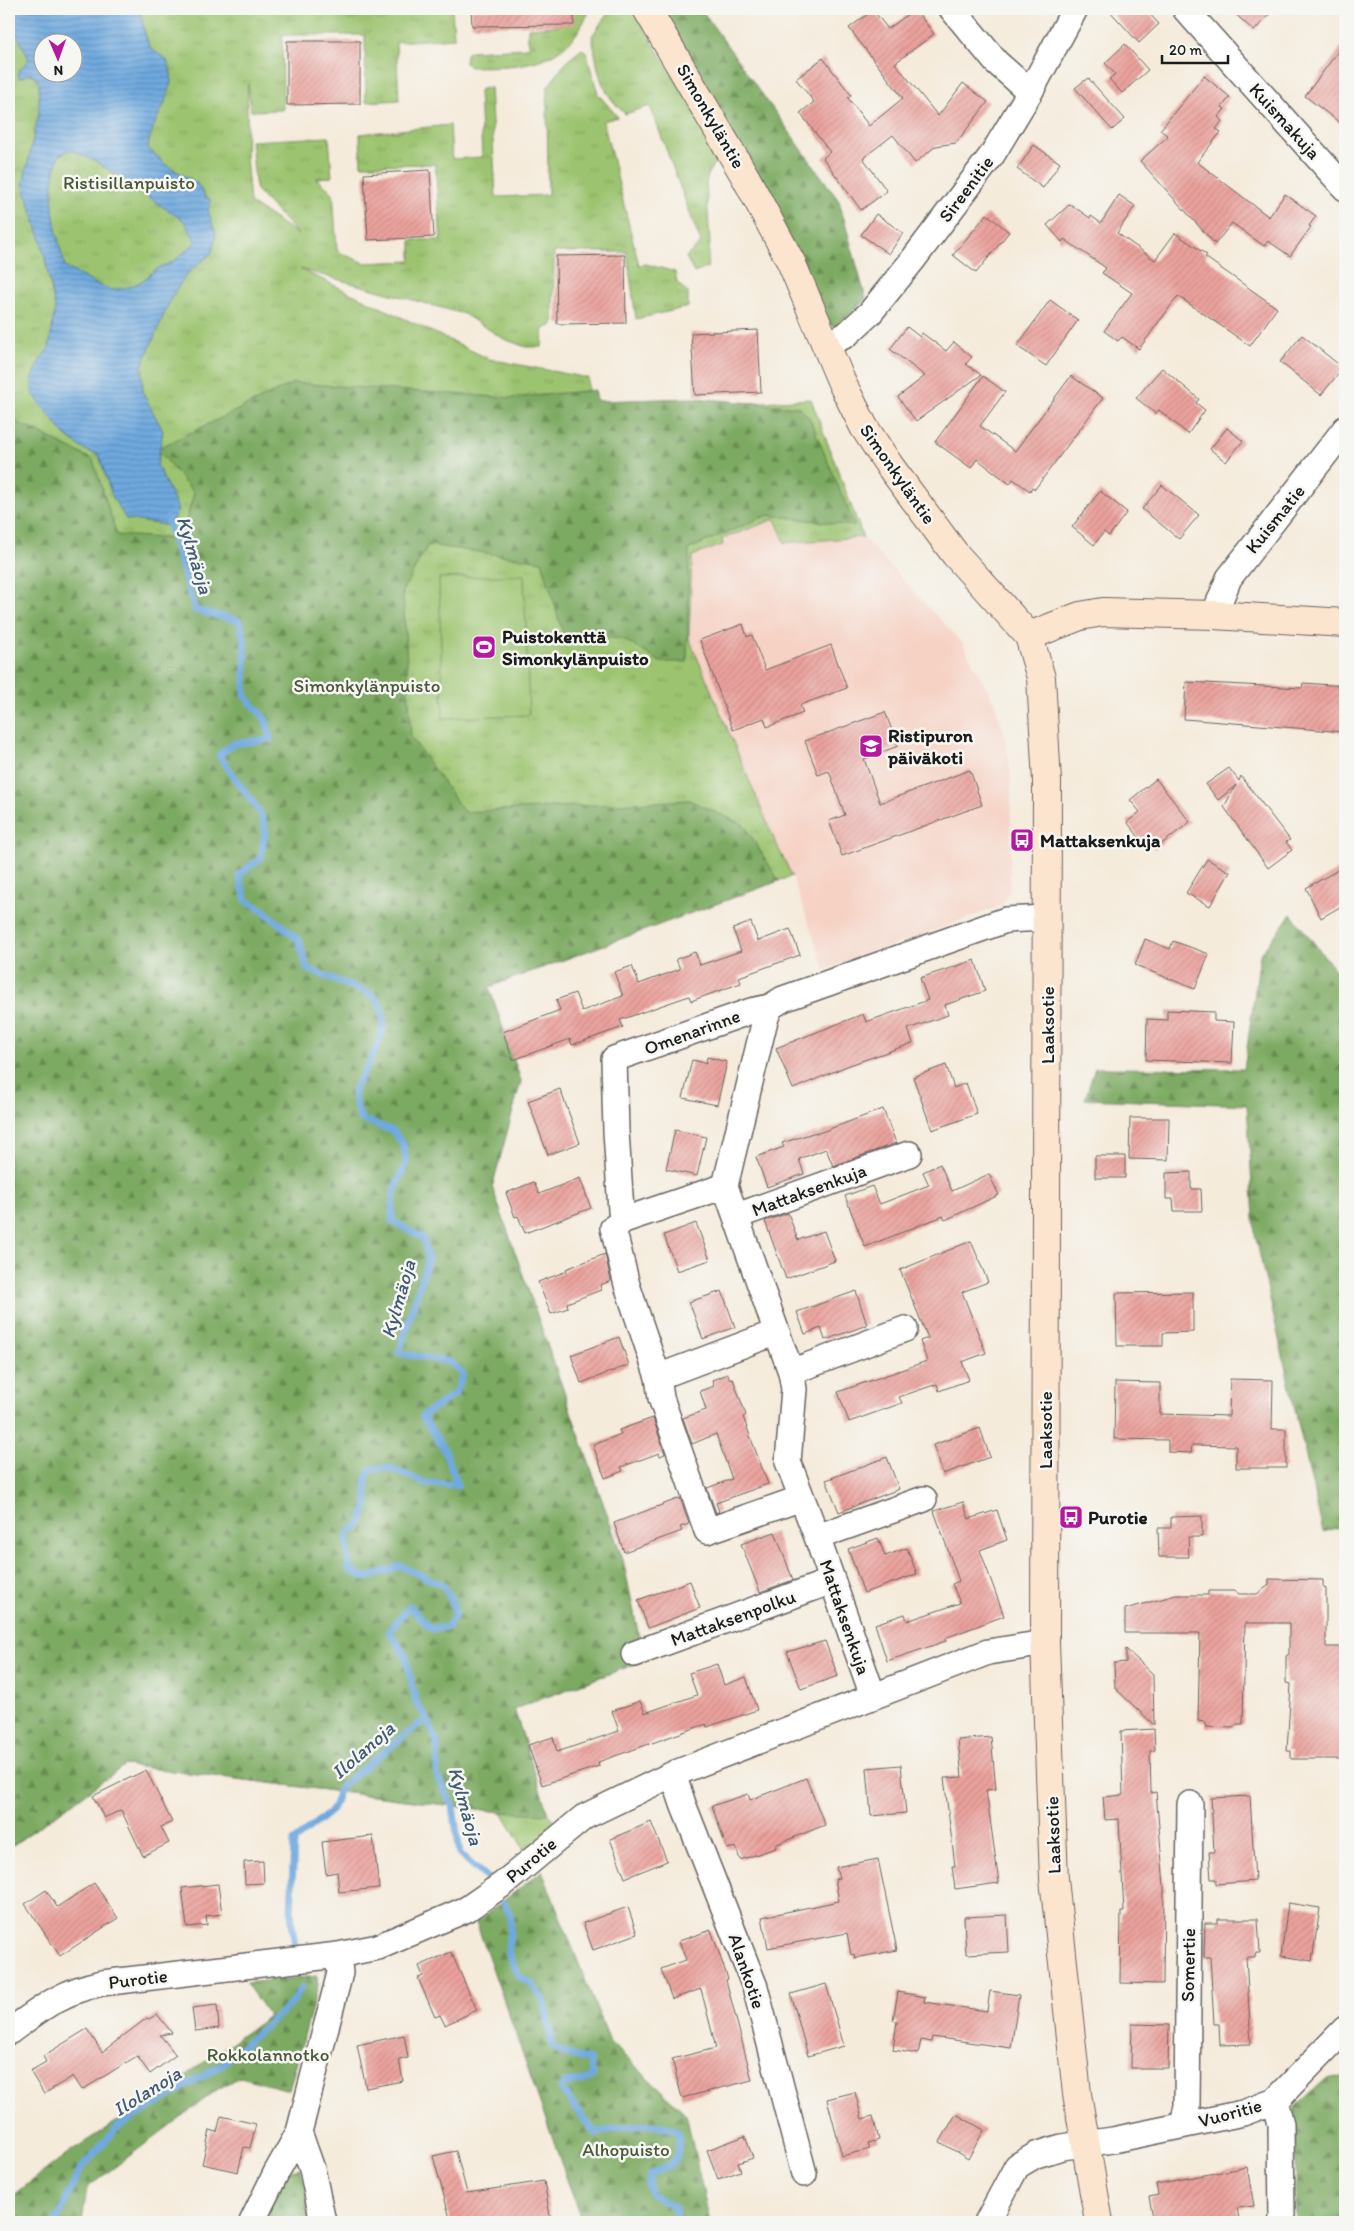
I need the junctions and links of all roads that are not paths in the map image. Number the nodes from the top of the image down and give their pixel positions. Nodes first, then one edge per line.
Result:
1 (647, 9) edge
2 (952, 9) edge
3 (1075, 9) edge
4 (1185, 9) edge
5 (1030, 92) junction
6 (1345, 188) edge
7 (827, 344) junction
8 (1345, 430) edge
9 (1214, 615) junction
10 (1345, 623) edge
11 (1030, 636) junction
12 (1046, 918) junction
13 (770, 1007) junction
14 (909, 1154) dead end
15 (725, 1186) junction
16 (736, 1216) junction
17 (624, 1220) junction
18 (906, 1329) dead end
19 (776, 1332) junction
20 (791, 1372) junction
21 (658, 1376) junction
22 (802, 1498) junction
23 (924, 1499) dead end
24 (817, 1537) junction
25 (832, 1581) junction
26 (1045, 1643) junction
27 (634, 1654) dead end
28 (873, 1696) junction
29 (674, 1774) junction
30 (1190, 1804) dead end
31 (338, 1955) junction
32 (1345, 2029) edge
33 (9, 2032) edge
34 (1335, 2055) edge
35 (1275, 2101) junction
36 (1183, 2125) junction
37 (299, 2132) junction
38 (1085, 2143) junction
39 (804, 2174) dead end
40 (252, 2222) edge
41 (322, 2222) edge
42 (987, 2222) edge
43 (1099, 2222) edge
44 (1282, 2222) edge

1 - 7 main road, Simonkyläntie
2 - 5 street
3 - 5 street, Sireenitie
4 - 6 street, Kuismakuja
5 - 7 street, Sireenitie
7 - 11 main road, Simonkyläntie
8 - 9 street, Kuismatie
9 - 10 main road
9 - 11 main road
11 - 12 main road, Laaksotie
12 - 13 street
12 - 26 main road, Laaksotie
13 - 15 street, Mattaksenkuja
13 - 17 street, Omenarinne
14 - 16 street, Mattaksenkuja
15 - 16 street, Mattaksenkuja
15 - 17 street
16 - 19 street, Mattaksenkuja
17 - 21 street
18 - 20 street
19 - 20 street, Mattaksenkuja
19 - 21 street
20 - 22 street, Mattaksenkuja
21 - 22 street
22 - 24 street, Mattaksenkuja
23 - 24 street, Mattaksenkuja
24 - 25 street, Mattaksenkuja
25 - 27 street, Mattaksenpolku
25 - 28 street, Mattaksenkuja
26 - 28 street, Purotie
26 - 38 main road, Laaksotie
28 - 29 street, Purotie
29 - 31 street, Purotie
29 - 39 street, Alankotie
30 - 36 street, Somertie
31 - 33 street, Purotie
31 - 37 street
32 - 34 street, Vuoritie
34 - 35 street, Vuoritie
35 - 36 street, Vuoritie
35 - 44 street
36 - 38 street, Vuoritie
37 - 40 street
37 - 41 street
38 - 42 street, Vuoritie
38 - 43 main road, Laaksotie

